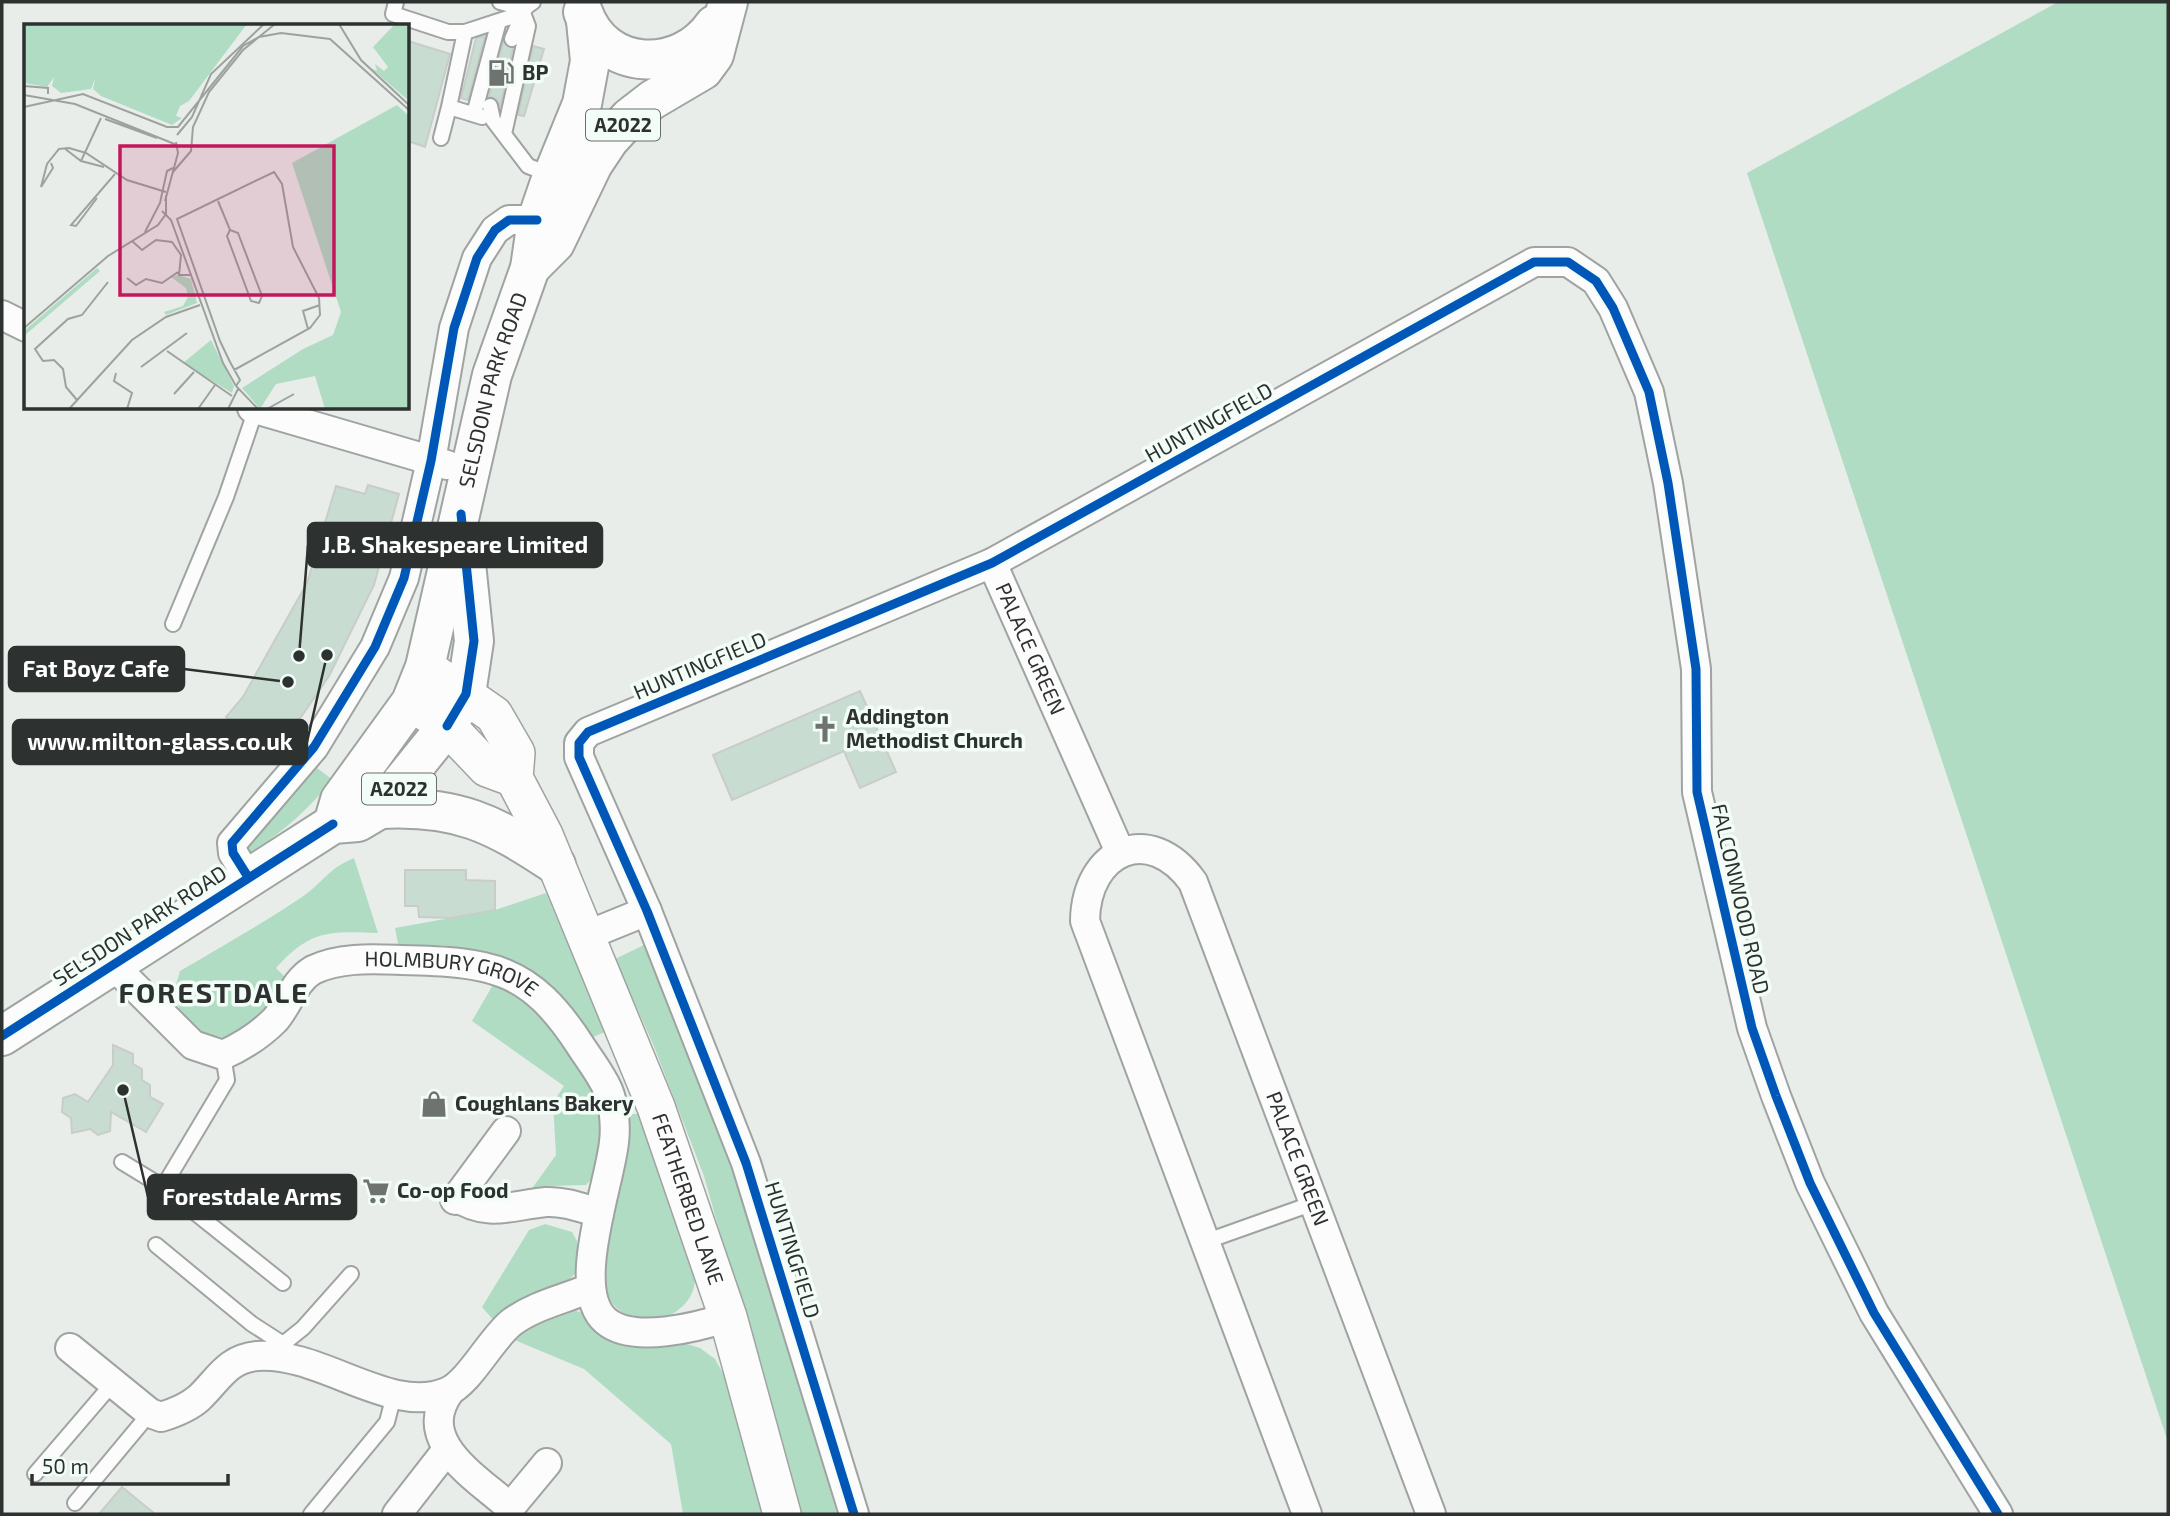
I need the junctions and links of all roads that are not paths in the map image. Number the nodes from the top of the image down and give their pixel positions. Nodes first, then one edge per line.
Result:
1 (500, 2) edge
2 (727, 2) edge
3 (394, 8) edge
4 (527, 8) edge
5 (583, 11) edge
6 (499, 21) junction
7 (465, 32) junction
8 (512, 38) dead end
9 (449, 107) junction
10 (474, 114) junction
11 (504, 134) junction
12 (441, 138) dead end
13 (552, 176) junction
14 (537, 220) junction
15 (1568, 262) joint
16 (530, 268) junction
17 (2, 315) edge
18 (24, 326) edge
19 (253, 410) edge
20 (261, 410) edge
21 (431, 461) junction
22 (468, 470) junction
23 (461, 514) junction
24 (992, 563) junction
25 (173, 624) dead end
26 (425, 667) junction
27 (466, 694) junction
28 (411, 702) junction
29 (447, 726) junction
30 (514, 778) junction
31 (380, 809) junction
32 (333, 824) junction
33 (1120, 852) junction
34 (556, 865) junction
35 (248, 877) junction
36 (647, 911) junction
37 (583, 937) junction
38 (113, 965) junction
39 (2, 1036) edge
40 (223, 1055) junction
41 (506, 1130) dead end
42 (122, 1161) dead end
43 (163, 1187) junction
44 (1314, 1203) junction
45 (599, 1213) junction
46 (1207, 1241) junction
47 (156, 1245) dead end
48 (351, 1274) dead end
49 (283, 1283) dead end
50 (590, 1288) junction
51 (728, 1317) junction
52 (70, 1348) dead end
53 (282, 1350) junction
54 (113, 1382) junction
55 (450, 1391) junction
56 (394, 1395) junction
57 (150, 1413) junction
58 (446, 1451) junction
59 (547, 1463) dead end
60 (35, 1474) dead end
61 (75, 1503) dead end
62 (311, 1514) edge
63 (397, 1514) edge
64 (782, 1514) edge
65 (854, 1514) edge
66 (1307, 1514) edge
67 (1431, 1514) edge
68 (1998, 1514) edge

1 - 4 lane
2 - 5 main road
2 - 16 main road, SELSDON PARK ROAD / A2022
3 - 7 lane
4 - 6 lane
4 - 8 lane
4 - 11 lane
5 - 13 main road, SELSDON PARK ROAD / A2022
6 - 7 lane
6 - 10 lane
7 - 9 lane
9 - 10 lane
9 - 12 lane
10 - 11 lane
11 - 13 lane
13 - 14 main road, SELSDON PARK ROAD / A2022
14 - 16 main road, SELSDON PARK ROAD / A2022
14 - 21 street
15 - 24 street, HUNTINGFIELD
15 - 68 street, FALCONWOOD ROAD
16 - 22 main road, SELSDON PARK ROAD / A2022
17 - 18 street
19 - 25 lane
20 - 21 street
21 - 22 street
21 - 35 street
22 - 23 main road, SELSDON PARK ROAD / A2022
23 - 26 main road, SELSDON PARK ROAD / A2022
23 - 27 main road, SELSDON PARK ROAD / A2022
24 - 33 street, PALACE GREEN
24 - 36 street, HUNTINGFIELD
26 - 27 street, FEATHERBED LANE
26 - 28 main road, SELSDON PARK ROAD / A2022
27 - 29 main road, SELSDON PARK ROAD / A2022
27 - 30 street, FEATHERBED LANE
28 - 29 street
28 - 32 main road, SELSDON PARK ROAD / A2022
29 - 30 street
29 - 31 main road, SELSDON PARK ROAD / A2022
30 - 34 street, FEATHERBED LANE
31 - 32 main road, SELSDON PARK ROAD / A2022
31 - 34 main road
32 - 35 main road, SELSDON PARK ROAD / A2022
33 - 44 street, PALACE GREEN
33 - 46 street
34 - 37 street, FEATHERBED LANE
35 - 38 main road, SELSDON PARK ROAD / A2022
36 - 37 street
36 - 65 street, HUNTINGFIELD
37 - 51 street, FEATHERBED LANE
38 - 39 main road, SELSDON PARK ROAD / A2022
38 - 40 street
40 - 43 lane
40 - 45 street, HOLMBURY GROVE
41 - 45 street
42 - 43 lane
43 - 49 lane
44 - 46 lane
44 - 67 street, PALACE GREEN
45 - 50 street, HOLMBURY GROVE
46 - 66 street
47 - 53 lane
48 - 53 lane
50 - 51 street
50 - 55 street
51 - 64 street, FEATHERBED LANE
52 - 54 street
53 - 56 street
53 - 57 street
54 - 57 street
54 - 60 lane
55 - 56 street
55 - 58 street
56 - 62 lane
57 - 61 lane
58 - 59 street
58 - 63 street

